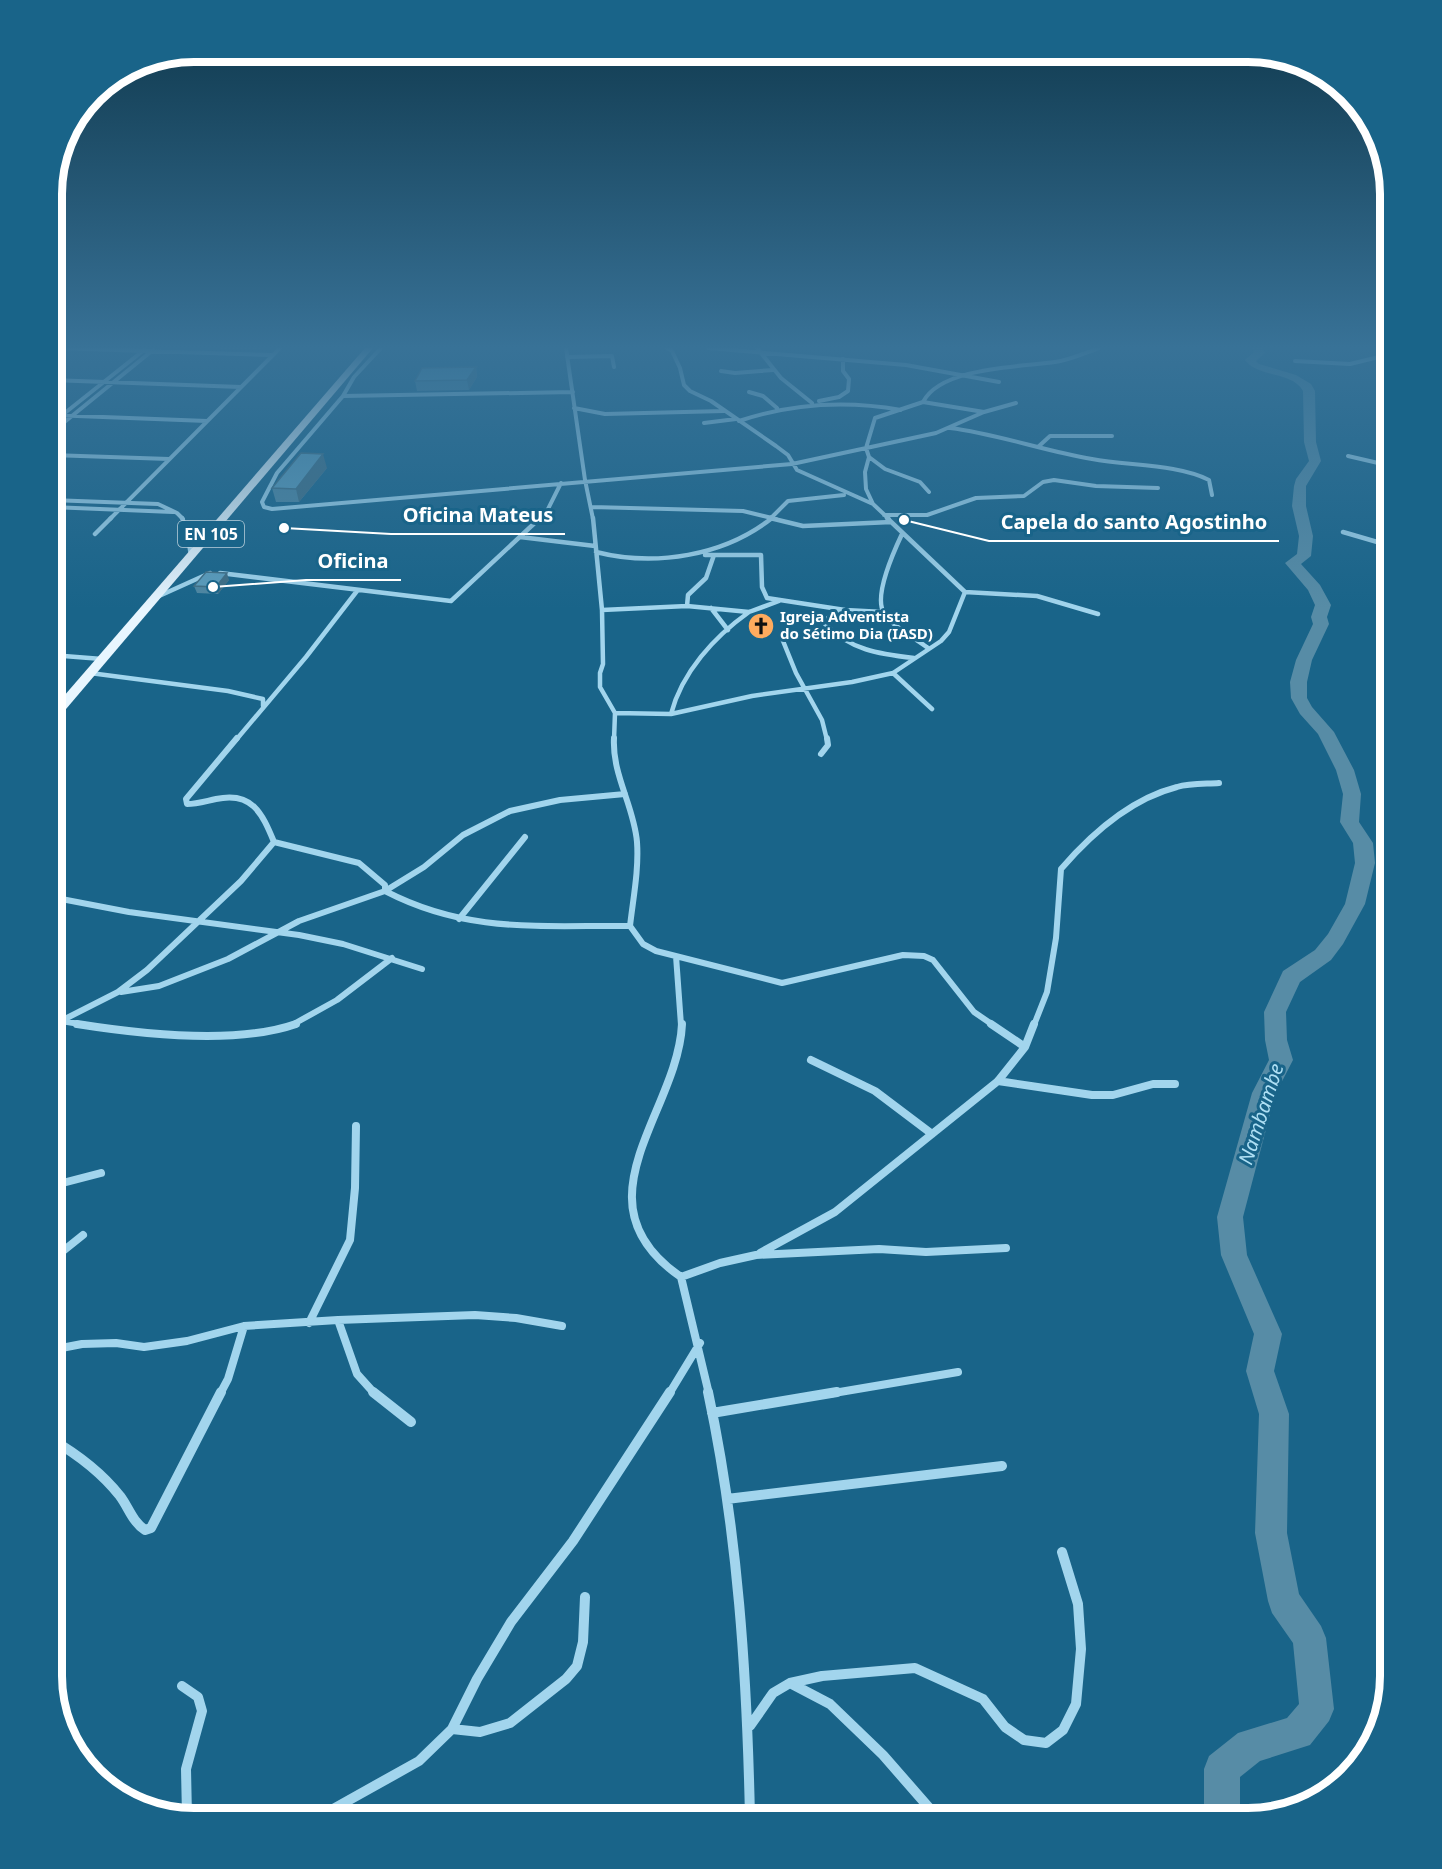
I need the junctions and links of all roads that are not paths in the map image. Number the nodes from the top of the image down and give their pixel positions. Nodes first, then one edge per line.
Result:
1 (193, 435) edge
2 (294, 435) edge
3 (309, 435) edge
4 (579, 435) edge
5 (760, 435) edge
6 (870, 435) edge
7 (918, 435) edge
8 (988, 435) edge
9 (1112, 436) dead end
10 (1038, 447) junction
11 (866, 448) junction
12 (62, 455) edge
13 (869, 456) junction
14 (1348, 456) dead end
15 (169, 459) junction
16 (792, 464) junction
17 (1381, 464) edge
18 (263, 472) junction
19 (277, 473) junction
20 (585, 480) junction
21 (561, 483) junction
22 (1158, 488) dead end
23 (929, 492) dead end
24 (848, 495) junction
25 (1212, 495) dead end
26 (62, 500) edge
27 (125, 503) junction
28 (873, 504) junction
29 (62, 507) edge
30 (592, 507) junction
31 (119, 509) junction
32 (173, 512) junction
33 (884, 515) junction
34 (770, 517) junction
35 (891, 522) junction
36 (1343, 532) dead end
37 (95, 534) dead end
38 (903, 534) junction
39 (520, 537) junction
40 (1381, 543) edge
41 (596, 549) junction
42 (697, 555) junction
43 (714, 555) junction
44 (191, 556) junction
45 (357, 591) junction
46 (965, 592) junction
47 (156, 597) junction
48 (780, 601) junction
49 (687, 606) junction
50 (711, 608) junction
51 (602, 610) junction
52 (845, 610) junction
53 (749, 612) junction
54 (883, 612) junction
55 (1098, 614) dead end
56 (728, 630) junction
57 (781, 636) dead end
58 (928, 648) junction
59 (62, 656) edge
60 (915, 658) junction
61 (102, 659) junction
62 (90, 673) junction
63 (893, 673) junction
64 (804, 687) junction
65 (62, 706) edge
66 (263, 706) junction
67 (932, 709) dead end
68 (615, 713) junction
69 (671, 714) junction
70 (821, 754) dead end
71 (1219, 783) dead end
72 (625, 794) junction
73 (525, 837) dead end
74 (274, 842) junction
75 (385, 891) junction
76 (62, 899) edge
77 (459, 919) junction
78 (199, 921) junction
79 (630, 926) junction
80 (274, 933) junction
81 (676, 956) junction
82 (392, 958) junction
83 (422, 969) dead end
84 (118, 992) junction
85 (62, 1020) edge
86 (62, 1021) edge
87 (1025, 1047) junction
88 (811, 1060) dead end
89 (998, 1081) junction
90 (1175, 1084) dead end
91 (356, 1126) dead end
92 (932, 1134) junction
93 (101, 1173) dead end
94 (62, 1183) edge
95 (83, 1235) dead end
96 (1006, 1248) dead end
97 (62, 1251) edge
98 (756, 1255) junction
99 (681, 1277) junction
100 (338, 1320) junction
101 (309, 1323) junction
102 (244, 1326) junction
103 (562, 1326) dead end
104 (700, 1343) junction
105 (62, 1348) edge
106 (958, 1372) dead end
107 (712, 1413) junction
108 (411, 1422) dead end
109 (62, 1445) edge
110 (1002, 1466) dead end
111 (727, 1499) junction
112 (1062, 1552) dead end
113 (585, 1597) dead end
114 (790, 1683) junction
115 (182, 1686) dead end
116 (750, 1726) junction
117 (452, 1729) junction
118 (187, 1807) edge
119 (335, 1808) edge
120 (750, 1808) edge
121 (929, 1808) edge

1 - 15 street
2 - 18 main road, EN 105
3 - 19 street
4 - 20 street
5 - 16 street
6 - 11 street
7 - 11 street
8 - 10 street
9 - 10 street
10 - 25 street
11 - 13 street
11 - 16 street
12 - 15 street
13 - 23 street
13 - 28 street
14 - 17 street
15 - 27 street
16 - 20 street
16 - 24 street
18 - 19 street
18 - 44 main road, EN 105
19 - 21 street
20 - 21 street
20 - 30 street
21 - 39 street
22 - 33 street
24 - 28 street
24 - 34 street
26 - 27 street
27 - 31 street
27 - 32 street
28 - 33 street
29 - 31 street
30 - 34 street
30 - 41 street
31 - 32 street
31 - 37 street
32 - 44 street
33 - 35 street
34 - 35 street
34 - 42 street
35 - 38 street
36 - 40 street
38 - 46 street
38 - 54 street
39 - 41 street
39 - 45 street
41 - 42 street
41 - 51 street
42 - 43 street
43 - 48 street
43 - 49 street
44 - 47 main road, EN 105
45 - 47 street
45 - 66 street
46 - 55 street
46 - 58 street
47 - 61 main road, EN 105
48 - 52 street
48 - 53 street
49 - 50 street
49 - 51 street
50 - 53 street
50 - 56 street
51 - 68 street
52 - 54 street
52 - 60 street
53 - 56 street
54 - 58 street
56 - 69 street
57 - 64 street
58 - 60 street
59 - 61 street
60 - 63 street
61 - 62 main road, EN 105
62 - 65 main road, EN 105
62 - 66 street
63 - 64 street
63 - 67 street
64 - 69 street
64 - 70 street
66 - 74 street
68 - 69 street
68 - 72 street
71 - 87 street
72 - 75 street
72 - 79 street
73 - 77 street
74 - 75 street
74 - 78 street
75 - 77 street
75 - 80 street
76 - 78 street
77 - 79 street
78 - 80 street
78 - 84 street
79 - 81 street
80 - 82 street
80 - 84 street
81 - 87 street
81 - 99 street
82 - 83 street
82 - 86 street
84 - 85 street
87 - 89 street
88 - 92 street
89 - 90 street
89 - 92 street
91 - 101 street
92 - 98 street
93 - 94 street
95 - 97 street
96 - 98 street
98 - 99 street
99 - 104 street
100 - 101 street
100 - 103 street
100 - 108 street
101 - 102 street
102 - 105 street
102 - 109 street
104 - 107 street
104 - 117 street
106 - 107 street
107 - 111 street
110 - 111 street
111 - 116 street
112 - 114 street
113 - 117 street
114 - 116 street
114 - 121 street
115 - 118 street
116 - 120 street
117 - 119 street

